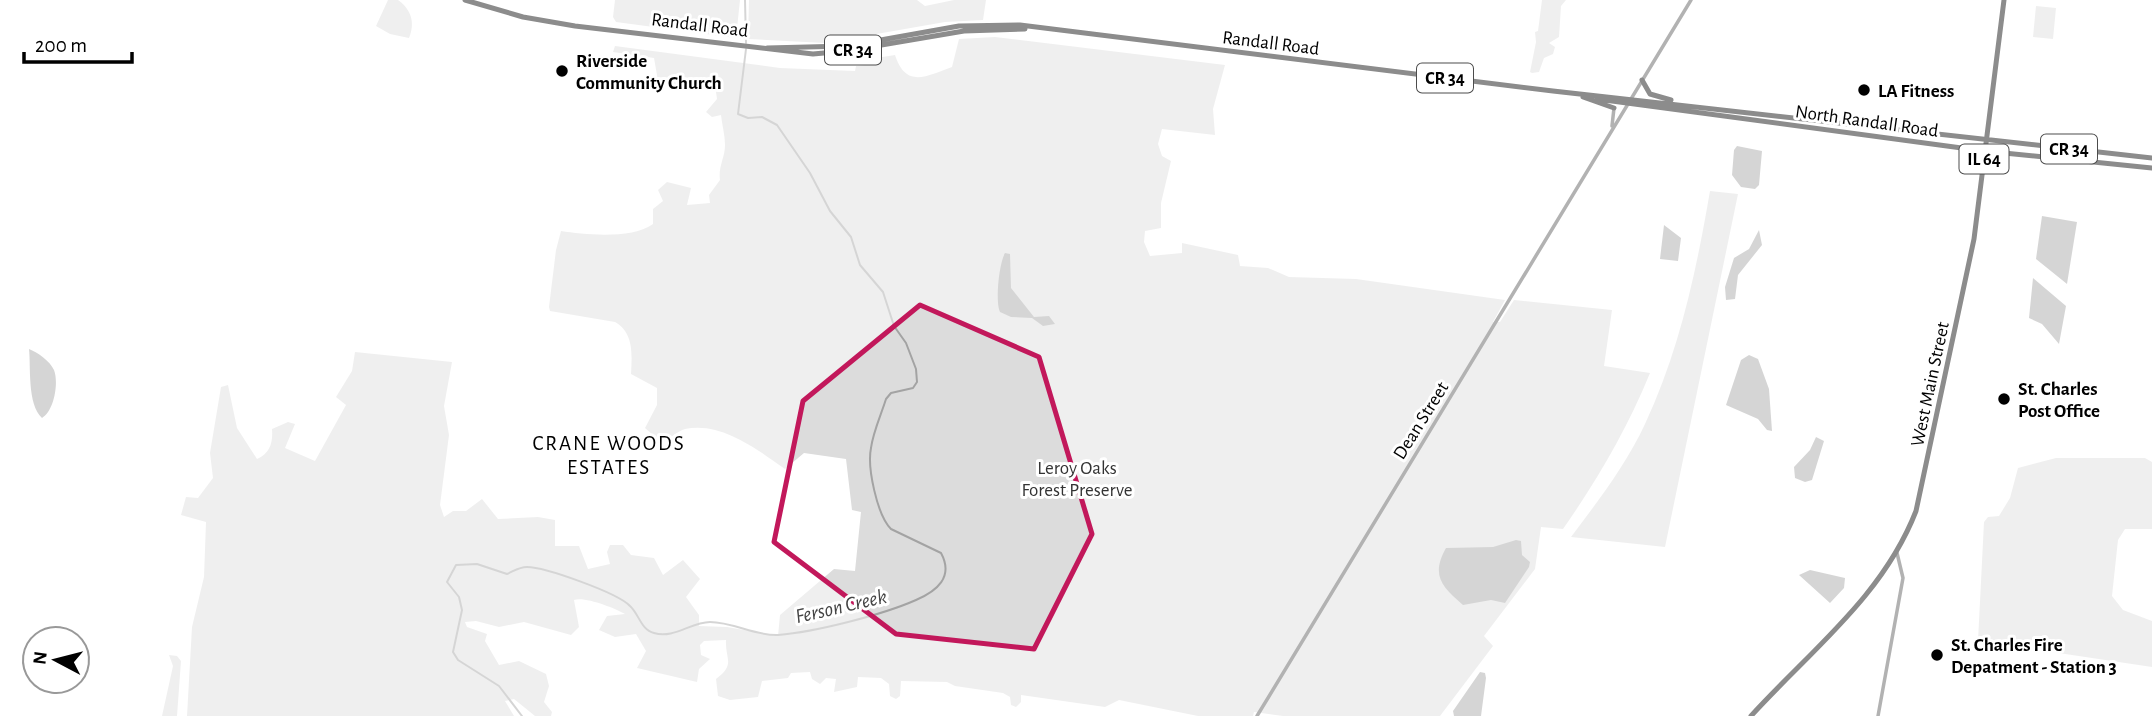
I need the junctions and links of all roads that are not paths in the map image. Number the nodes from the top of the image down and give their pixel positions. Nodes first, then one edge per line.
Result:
1 (464, 0) edge
2 (1691, 0) edge
3 (2004, 0) edge
4 (1338, 65) joint
5 (1642, 80) junction
6 (1553, 91) junction
7 (1583, 97) junction
8 (1630, 101) junction
9 (1695, 106) junction
10 (1614, 108) joint
11 (1607, 138) junction
12 (1985, 140) junction
13 (1984, 151) junction
14 (2152, 158) edge
15 (2150, 168) edge
16 (1897, 552) junction
17 (1257, 716) edge
18 (1751, 716) edge
19 (1878, 716) edge

1 - 4 main road, Randall Road / CR 34
2 - 5 street, Dean Street
3 - 12 main road, West Main Street / IL 64
4 - 6 main road, North Randall Road / CR 34
5 - 8 street, Dean Street
5 - 9 main road
6 - 7 main road, North Randall Road / CR 34
6 - 8 main road, North Randall Road / CR 34
7 - 8 main road, North Randall Road / CR 34
7 - 10 main road, North Randall Road / CR 34
8 - 9 main road, North Randall Road / CR 34
8 - 11 street, Dean Street
8 - 13 main road, North Randall Road / CR 34
9 - 12 main road, North Randall Road / CR 34
10 - 11 street, Dean Street
11 - 17 street, Dean Street
12 - 13 main road, West Main Street / IL 64
12 - 14 main road, CR 34
13 - 15 main road, North Randall Road / CR 34
13 - 16 main road, West Main Street / IL 64
16 - 18 main road, West Main Street / IL 64
16 - 19 street

